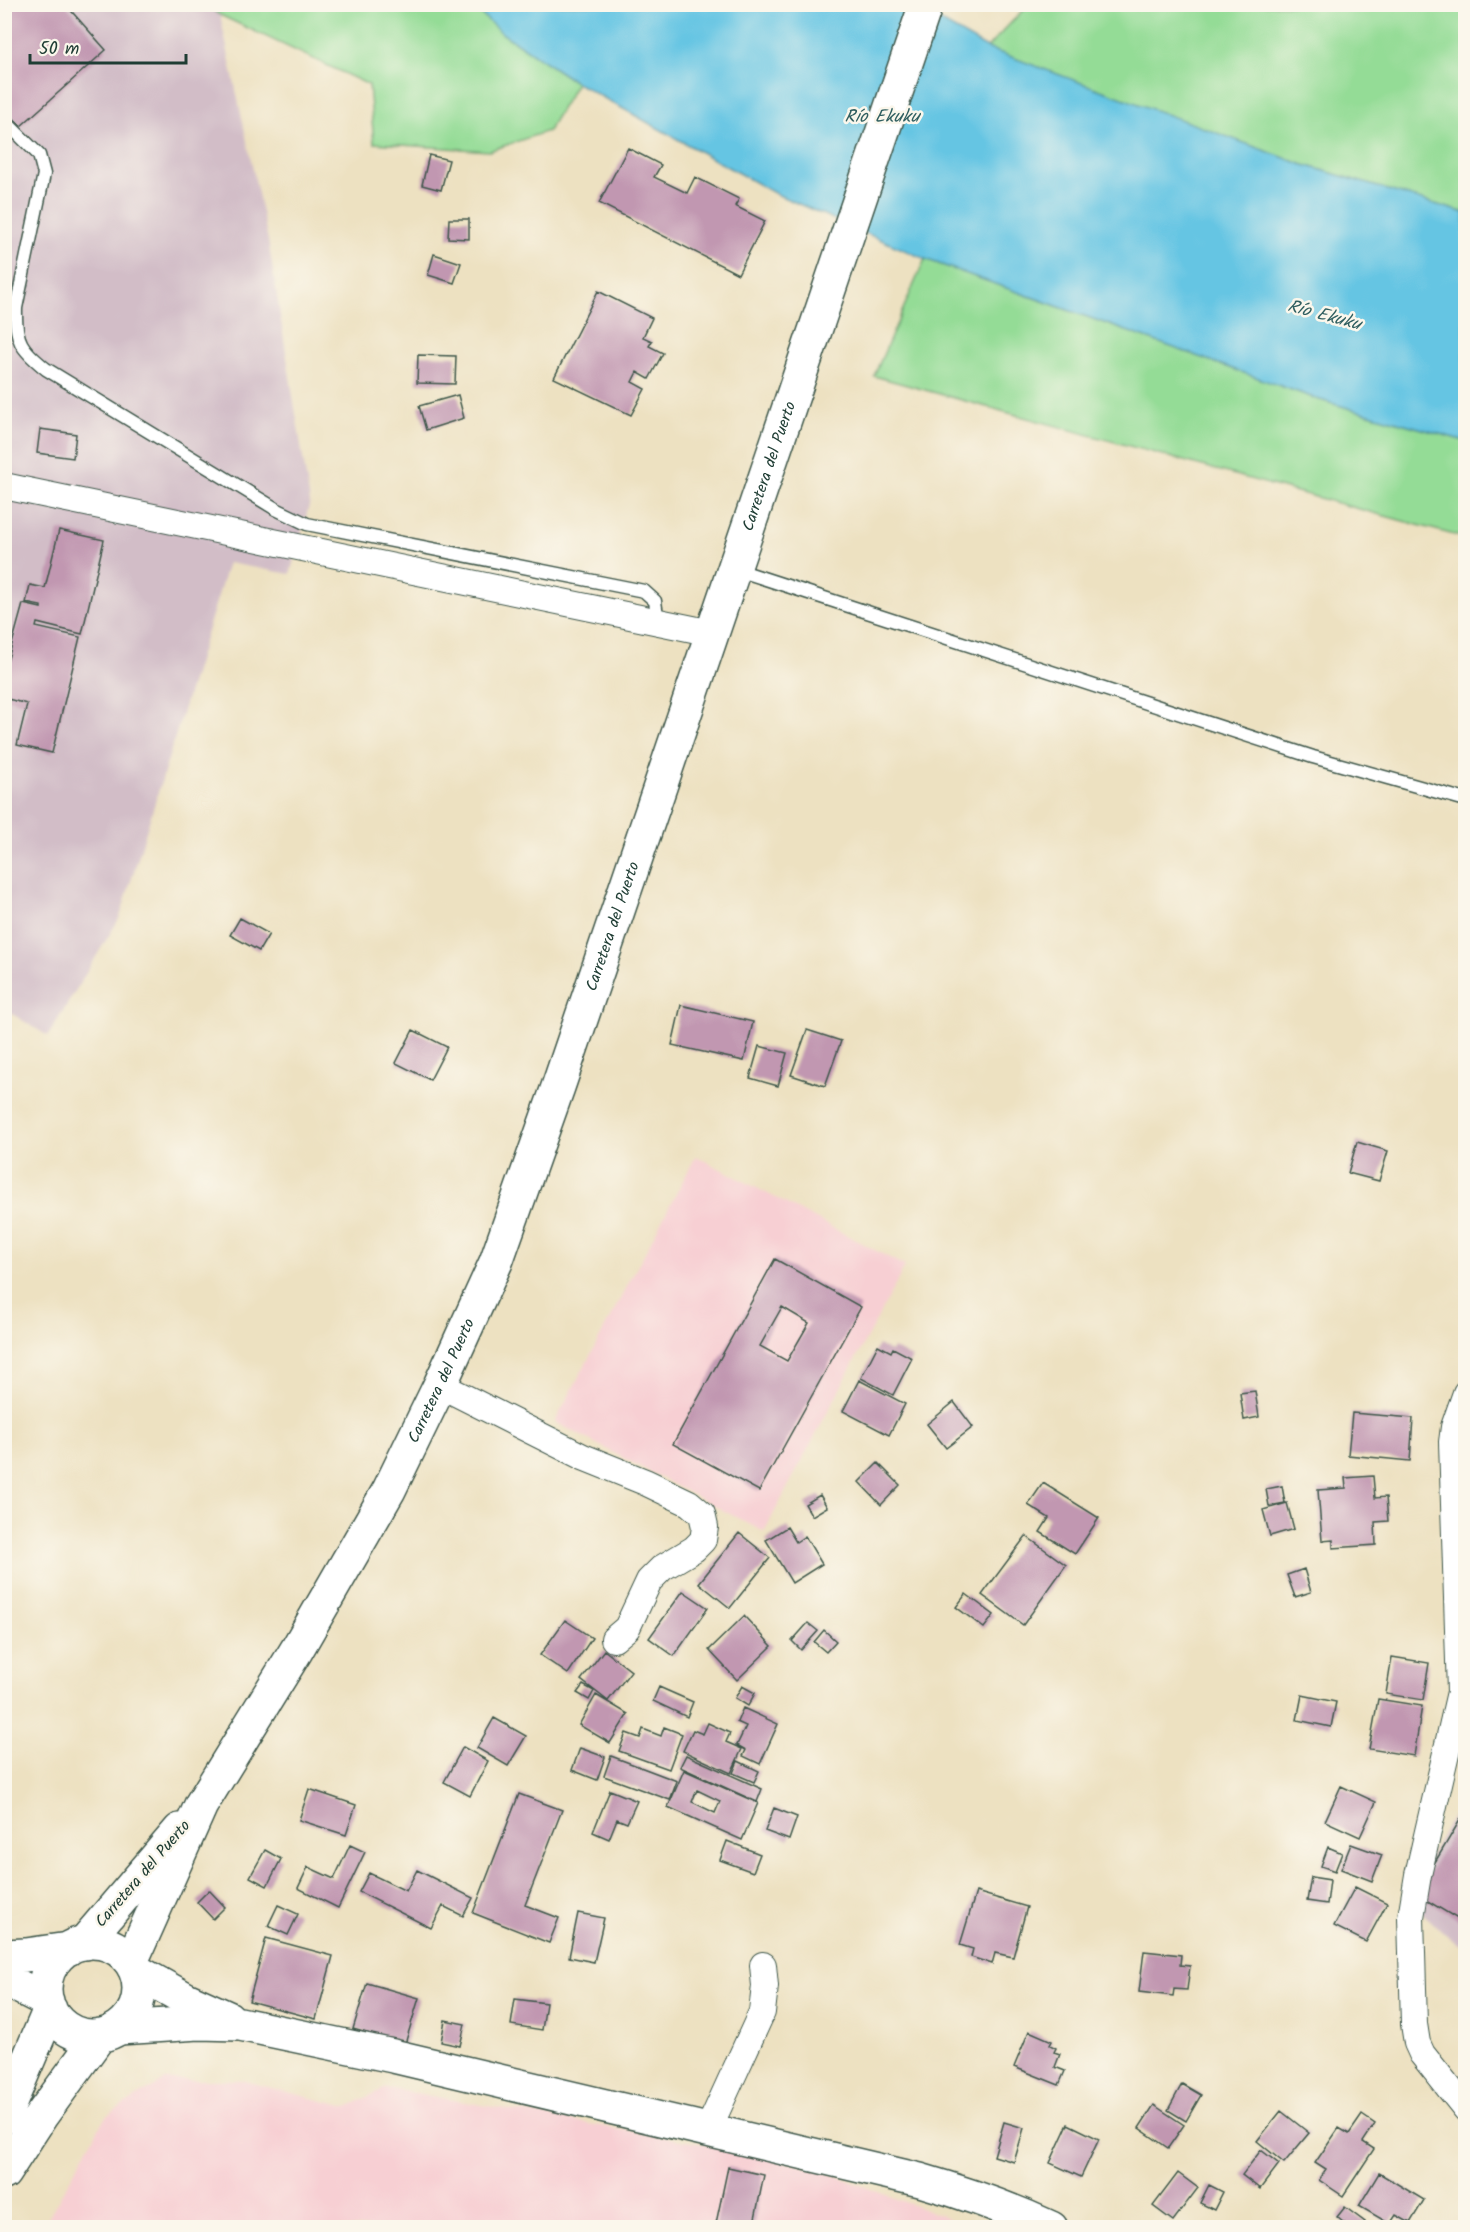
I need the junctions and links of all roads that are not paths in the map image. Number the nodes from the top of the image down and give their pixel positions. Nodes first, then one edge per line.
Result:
1 (926, 4) edge
2 (4, 120) edge
3 (10, 306) edge
4 (4, 486) edge
5 (734, 568) junction
6 (658, 622) junction
7 (712, 633) junction
8 (1466, 800) edge
9 (441, 1385) junction
10 (1466, 1393) edge
11 (614, 1638) dead end
12 (201, 1805) junction
13 (76, 1946) junction
14 (4, 1956) edge
15 (764, 1965) dead end
16 (134, 1967) junction
17 (4, 1979) edge
18 (49, 2005) junction
19 (240, 2024) junction
20 (109, 2031) junction
21 (1466, 2109) edge
22 (4, 2117) edge
23 (708, 2130) junction
24 (4, 2173) edge
25 (1051, 2228) edge

1 - 5 main road, Carretera del Puerto
2 - 3 lane
3 - 6 lane
4 - 6 street
5 - 7 main road, Carretera del Puerto
5 - 8 lane
6 - 7 street
7 - 9 main road, Carretera del Puerto
9 - 11 street
9 - 12 main road, Carretera del Puerto
10 - 21 street
12 - 13 main road, Carretera del Puerto
12 - 16 main road, Carretera del Puerto
13 - 14 main road
13 - 16 main road
13 - 18 main road
15 - 23 street
16 - 19 main road
16 - 20 main road
17 - 18 main road
18 - 20 main road
18 - 22 main road
19 - 20 main road
19 - 23 main road
20 - 24 main road
23 - 25 main road

